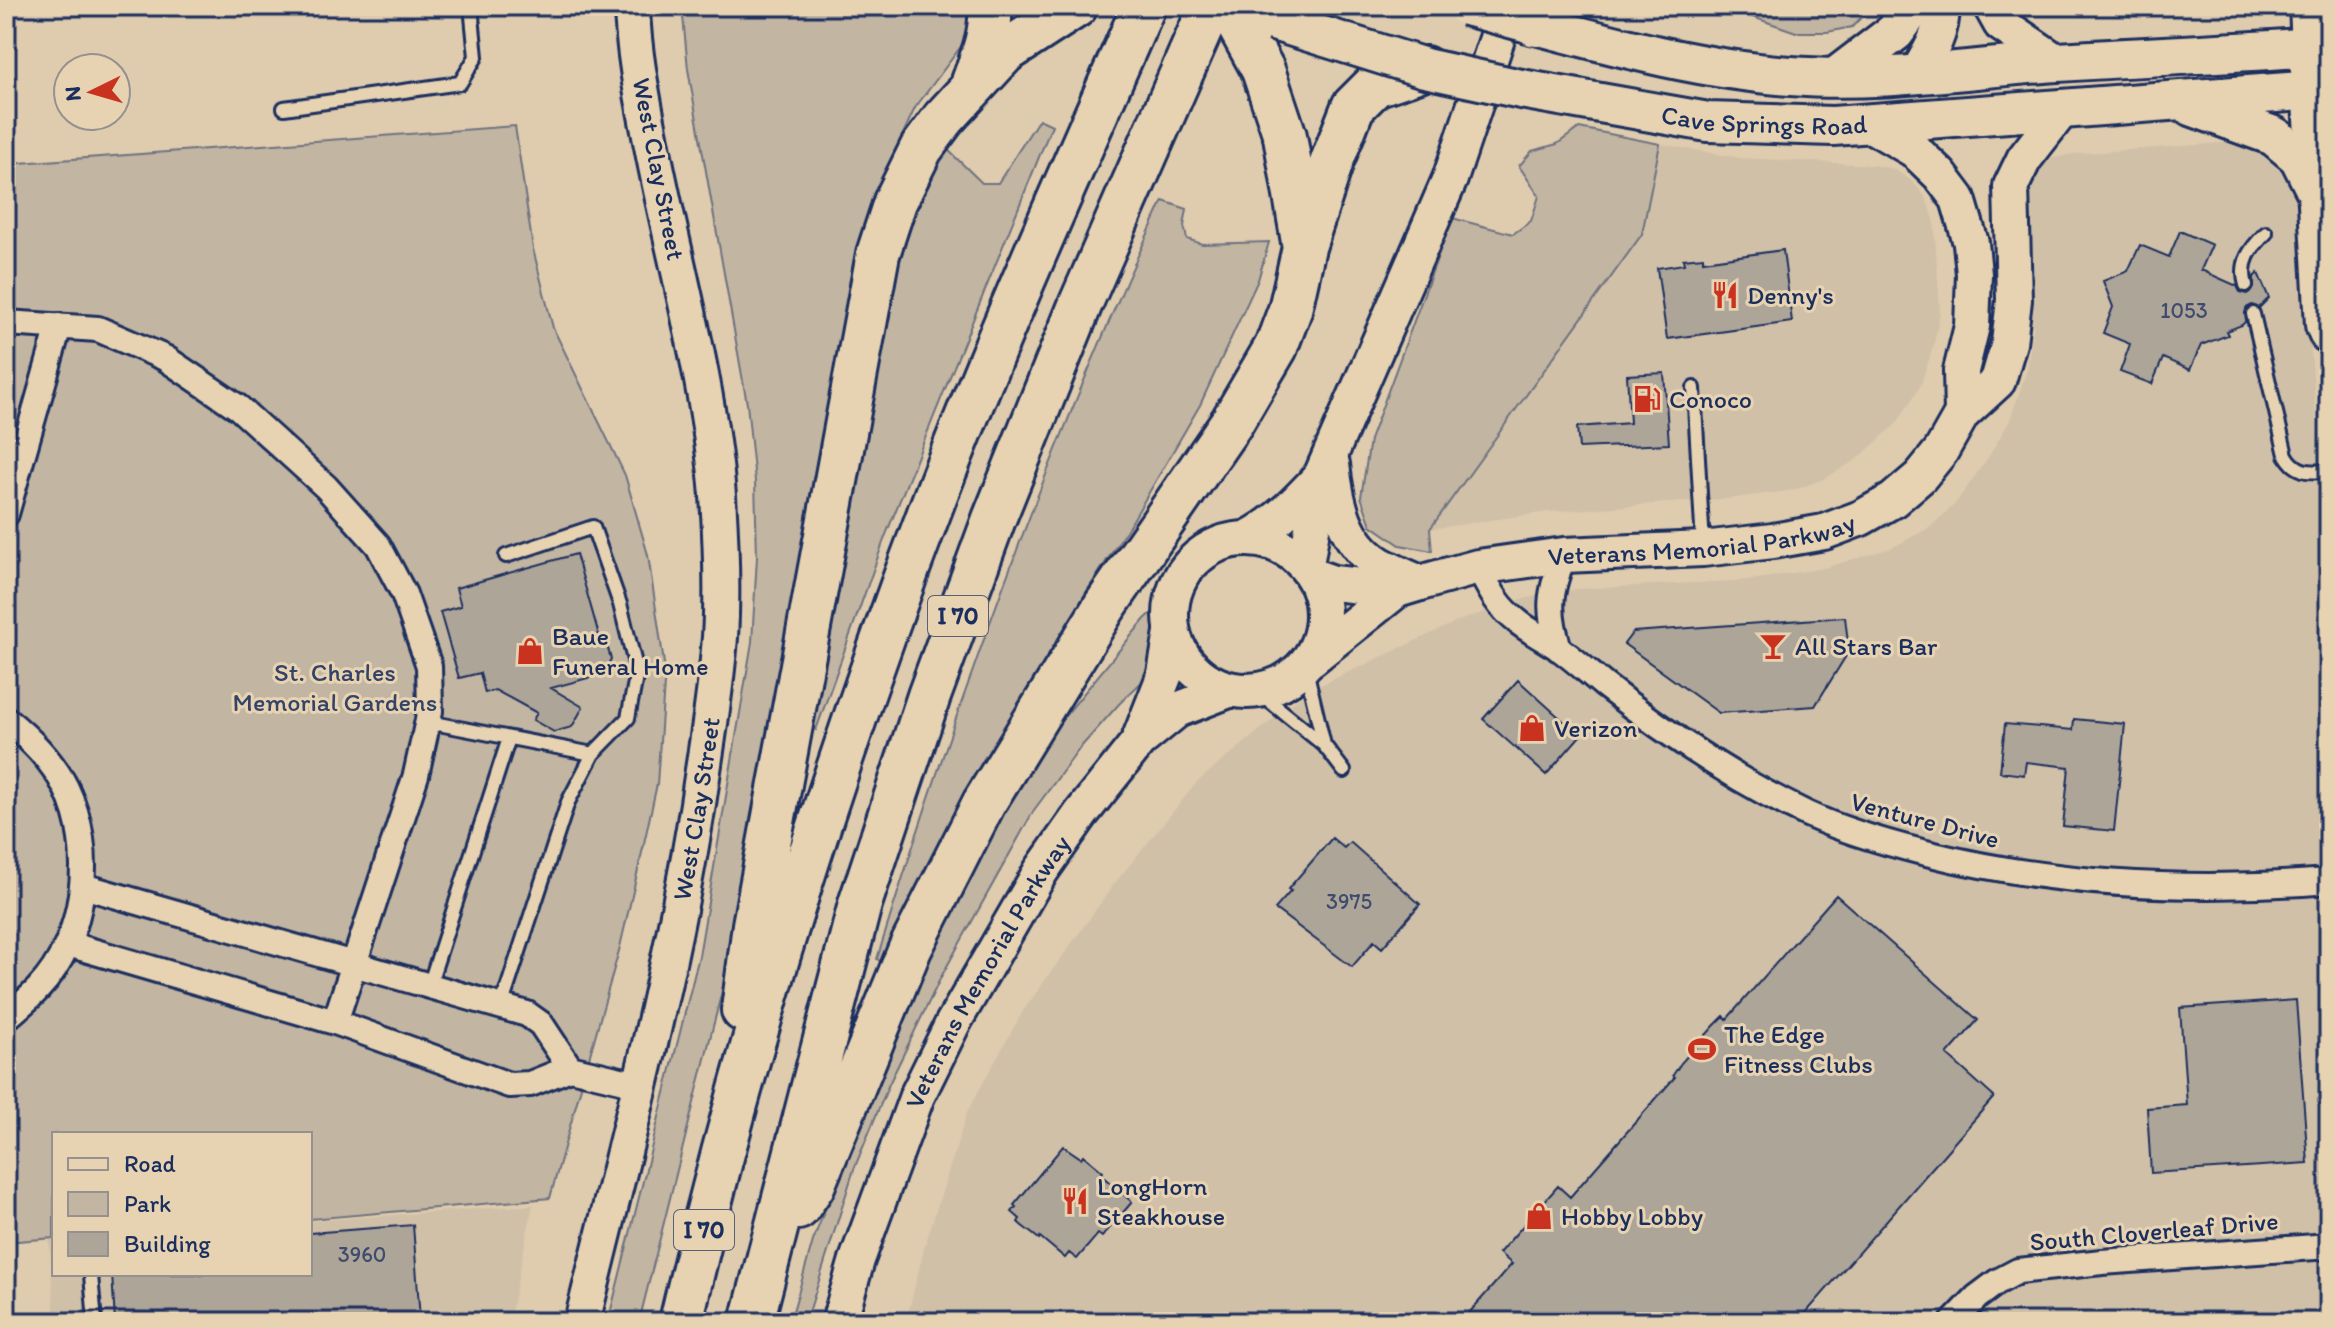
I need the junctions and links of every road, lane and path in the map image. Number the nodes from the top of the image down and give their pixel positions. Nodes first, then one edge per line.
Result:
1 (471, 6) edge
2 (632, 6) edge
3 (990, 6) edge
4 (1144, 6) edge
5 (1211, 6) edge
6 (1229, 6) edge
7 (1466, 6) edge
8 (1914, 6) edge
9 (1942, 6) edge
10 (1991, 6) edge
11 (2307, 6) edge
12 (1073, 8) edge
13 (1268, 14) edge
14 (1522, 16) edge
15 (2319, 47) edge
16 (2057, 62) junction
17 (1425, 68) junction
18 (1917, 74) junction
19 (1836, 77) junction
20 (971, 87) junction
21 (2320, 90) edge
22 (2177, 101) junction
23 (284, 108) dead end
24 (2062, 110) junction
25 (1869, 124) junction
26 (2316, 191) junction
27 (2266, 233) dead end
28 (1304, 247) junction
29 (2246, 285) dead end
30 (2253, 314) dead end
31 (6, 323) edge
32 (59, 326) junction
33 (2329, 334) edge
34 (1694, 388) dead end
35 (1962, 414) junction
36 (1326, 464) junction
37 (2329, 471) edge
38 (6, 514) edge
39 (1248, 538) junction
40 (1703, 549) junction
41 (1564, 555) junction
42 (506, 556) dead end
43 (1478, 567) junction
44 (1310, 571) junction
45 (1408, 586) junction
46 (1172, 632) junction
47 (1559, 649) junction
48 (1308, 662) junction
49 (1243, 690) junction
50 (6, 719) edge
51 (428, 722) junction
52 (509, 738) junction
53 (1139, 741) junction
54 (1324, 745) junction
55 (593, 754) junction
56 (1344, 771) dead end
57 (2329, 881) edge
58 (83, 886) junction
59 (68, 944) junction
60 (354, 964) junction
61 (429, 986) junction
62 (501, 1007) junction
63 (6, 1018) edge
64 (335, 1022) junction
65 (570, 1068) junction
66 (642, 1085) junction
67 (727, 1138) junction
68 (2329, 1246) edge
69 (770, 1249) junction
70 (91, 1276) edge
71 (95, 1322) edge
72 (582, 1322) edge
73 (681, 1322) edge
74 (752, 1322) edge
75 (839, 1322) edge
76 (1953, 1322) edge

1 - 23 lane
2 - 66 main road, West Clay Street
3 - 20 highway
4 - 67 highway, I 70
5 - 69 highway, I 70
6 - 13 main road, Cave Springs Road
6 - 28 highway
7 - 14 main road, Cave Springs Road, bridge
8 - 19 main road
9 - 18 main road
10 - 16 main road
11 - 15 main road
12 - 20 highway
13 - 17 main road, Cave Springs Road, bridge
14 - 19 main road, Cave Springs Road
14 - 36 main road
15 - 16 main road, Cave Springs Road
15 - 21 main road
16 - 18 main road, Cave Springs Road
17 - 25 main road, Cave Springs Road, bridge
17 - 28 highway
18 - 19 main road, Cave Springs Road
20 - 67 highway
21 - 22 main road, Cave Springs Road
21 - 26 main road
22 - 24 main road, Cave Springs Road
22 - 26 main road
24 - 25 main road, Cave Springs Road
24 - 35 main road, Veterans Memorial Parkway
25 - 35 main road
26 - 33 main road
27 - 29 lane
28 - 69 highway
30 - 37 lane
31 - 32 street
32 - 38 street
32 - 51 street
34 - 40 lane
35 - 40 main road, Veterans Memorial Parkway
36 - 39 main road
36 - 44 main road
36 - 45 main road
39 - 44 main road
39 - 46 main road
40 - 41 main road, Veterans Memorial Parkway
41 - 43 main road, Veterans Memorial Parkway
41 - 47 street
42 - 55 lane
43 - 45 main road, Veterans Memorial Parkway
43 - 47 street, Venture Drive
44 - 45 main road, Veterans Memorial Parkway
44 - 48 main road
45 - 48 main road, Veterans Memorial Parkway
46 - 49 main road
46 - 53 main road
47 - 57 street, Venture Drive
48 - 49 main road
48 - 54 lane
49 - 53 main road, Veterans Memorial Parkway
49 - 54 lane
50 - 58 street
51 - 52 lane
51 - 60 street
52 - 55 lane
52 - 61 lane
53 - 75 main road, Veterans Memorial Parkway
54 - 56 lane
55 - 62 lane
58 - 59 street
58 - 60 street
59 - 63 street
59 - 64 street
60 - 61 street
60 - 64 street
61 - 62 street
62 - 65 street
64 - 65 street
65 - 66 street
66 - 72 main road, West Clay Street
67 - 73 highway, I 70
68 - 76 street, South Cloverleaf Drive
69 - 74 highway, I 70
70 - 71 lane

